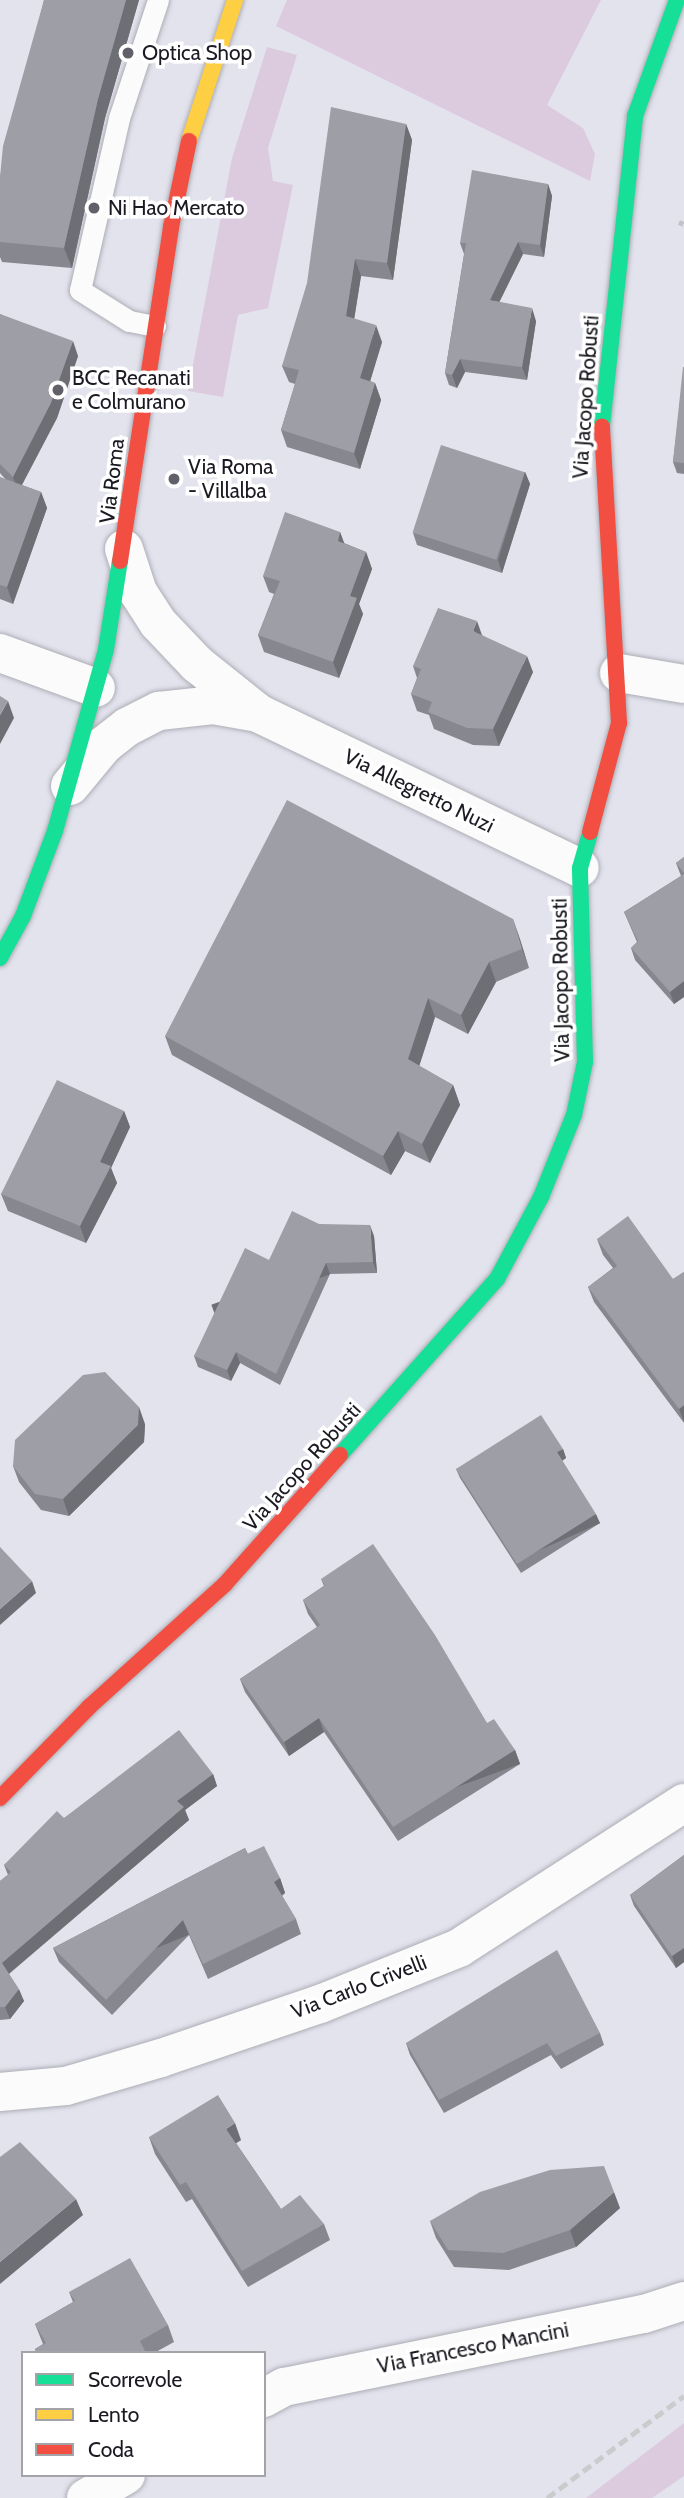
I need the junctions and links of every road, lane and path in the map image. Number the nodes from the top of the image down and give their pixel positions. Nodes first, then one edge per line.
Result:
1 (158, 0) edge
2 (235, 0) edge
3 (677, 0) edge
4 (155, 326) junction
5 (124, 550) junction
6 (0, 653) edge
7 (619, 673) junction
8 (684, 684) edge
9 (96, 688) junction
10 (258, 713) junction
11 (70, 786) junction
12 (580, 868) junction
13 (0, 958) edge
14 (0, 1798) edge
15 (684, 1803) edge
16 (0, 2092) edge
17 (684, 2301) edge
18 (266, 2397) edge
19 (123, 2477) edge
20 (86, 2498) edge

1 - 4 lane
2 - 4 street, Via Roma
3 - 7 street, Via Jacopo Robusti
4 - 5 street, Via Roma
5 - 9 street, Via Roma
5 - 10 street, Via Allegretto Nuzi
6 - 9 street
7 - 8 street
7 - 12 street, Via Jacopo Robusti
9 - 11 street, Via Roma
10 - 11 street, Via Allegretto Nuzi
10 - 12 street, Via Allegretto Nuzi
11 - 13 street, Via Roma
12 - 14 street, Via Jacopo Robusti
15 - 16 street, Via Carlo Crivelli
17 - 18 street, Via Francesco Mancini
19 - 20 street

